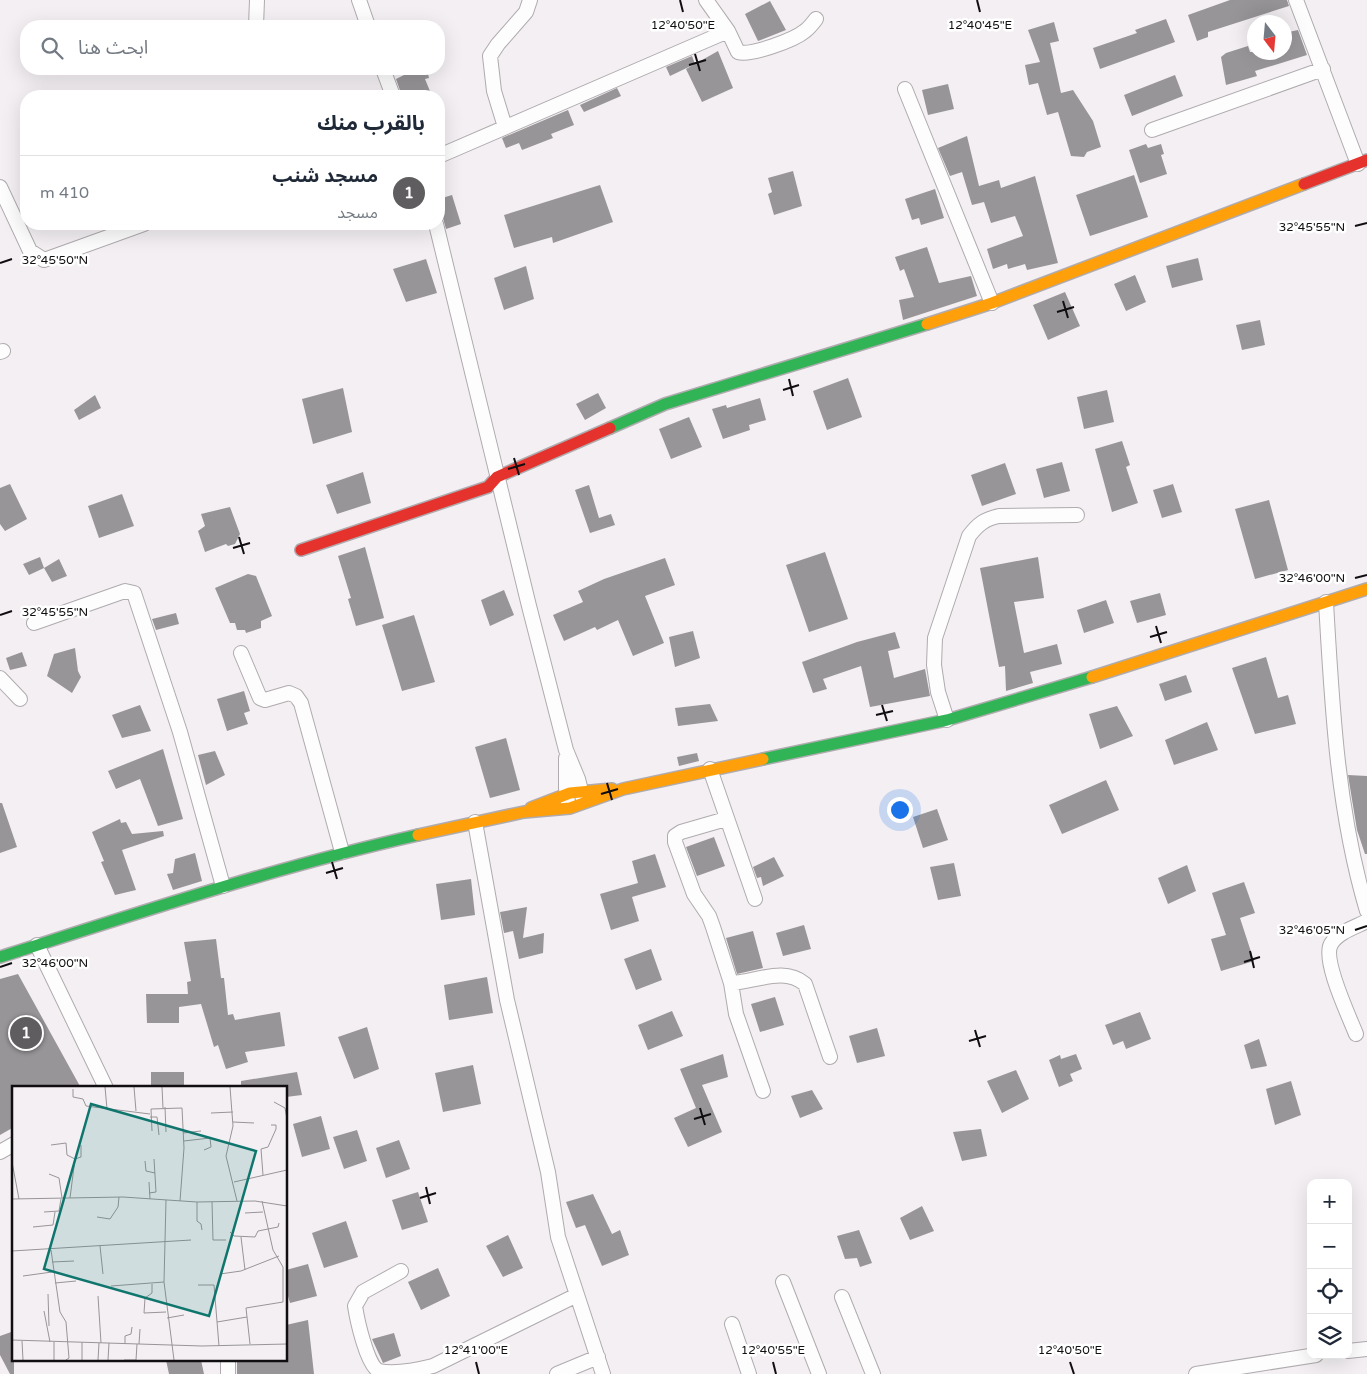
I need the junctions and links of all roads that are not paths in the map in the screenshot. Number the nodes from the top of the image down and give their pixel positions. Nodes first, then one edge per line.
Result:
1 (257, 0) edge
2 (359, 0) edge
3 (530, 0) edge
4 (706, 0) edge
5 (1297, 0) edge
6 (816, 19) dead end
7 (256, 20) edge
8 (366, 20) edge
9 (728, 31) junction
10 (1323, 69) junction
11 (385, 75) edge
12 (391, 90) edge
13 (905, 90) dead end
14 (505, 127) junction
15 (1152, 130) dead end
16 (445, 153) edge
17 (1362, 162) edge
18 (0, 187) edge
19 (20, 230) edge
20 (20, 230) edge
21 (127, 230) edge
22 (437, 230) edge
23 (992, 303) junction
24 (497, 477) junction
25 (1077, 515) dead end
26 (301, 550) dead end
27 (1367, 589) edge
28 (1326, 602) junction
29 (34, 623) dead end
30 (241, 652) dead end
31 (0, 678) edge
32 (20, 699) dead end
33 (946, 720) junction
34 (566, 750) junction
35 (710, 769) junction
36 (623, 789) junction
37 (581, 790) junction
38 (566, 793) junction
39 (577, 806) junction
40 (524, 812) junction
41 (726, 818) junction
42 (475, 822) junction
43 (342, 852) junction
44 (223, 886) junction
45 (755, 899) dead end
46 (1367, 911) edge
47 (1367, 921) edge
48 (37, 945) junction
49 (0, 957) edge
50 (731, 984) junction
51 (1356, 1034) dead end
52 (830, 1056) dead end
53 (103, 1086) edge
54 (763, 1091) dead end
55 (12, 1145) edge
56 (0, 1152) edge
57 (401, 1271) dead end
58 (782, 1282) dead end
59 (577, 1295) junction
60 (842, 1297) dead end
61 (732, 1324) dead end
62 (1367, 1350) edge
63 (1352, 1351) edge
64 (598, 1357) junction
65 (1307, 1357) edge
66 (1240, 1371) edge
67 (557, 1374) edge
68 (603, 1374) edge
69 (749, 1374) edge
70 (819, 1374) edge
71 (873, 1374) edge
72 (1196, 1374) edge

1 - 7 street
2 - 8 street
3 - 14 street
4 - 9 street
5 - 10 street
6 - 9 street
9 - 14 street
10 - 15 street
10 - 17 street
11 - 12 street
13 - 23 street
14 - 16 street
17 - 23 street
18 - 20 street
19 - 21 street
22 - 24 street
23 - 24 street
24 - 26 street
24 - 34 street
25 - 33 street
27 - 28 street
28 - 33 street
28 - 46 street
29 - 44 street
30 - 43 street
31 - 32 street
33 - 35 street
34 - 37 street
34 - 38 street
35 - 36 street
35 - 41 street
36 - 37 street
36 - 39 street
37 - 38 street
37 - 39 street
38 - 39 street
38 - 40 street
39 - 40 street
40 - 42 street
41 - 45 street
41 - 50 street
42 - 43 street
42 - 59 street
43 - 44 street
44 - 48 street
47 - 51 street
48 - 49 street
48 - 53 street
50 - 52 street
50 - 54 street
55 - 56 street
57 - 59 street
58 - 70 street
59 - 64 street
60 - 71 street
61 - 69 street
62 - 63 street
64 - 67 street
64 - 68 street
65 - 66 street
66 - 72 street

